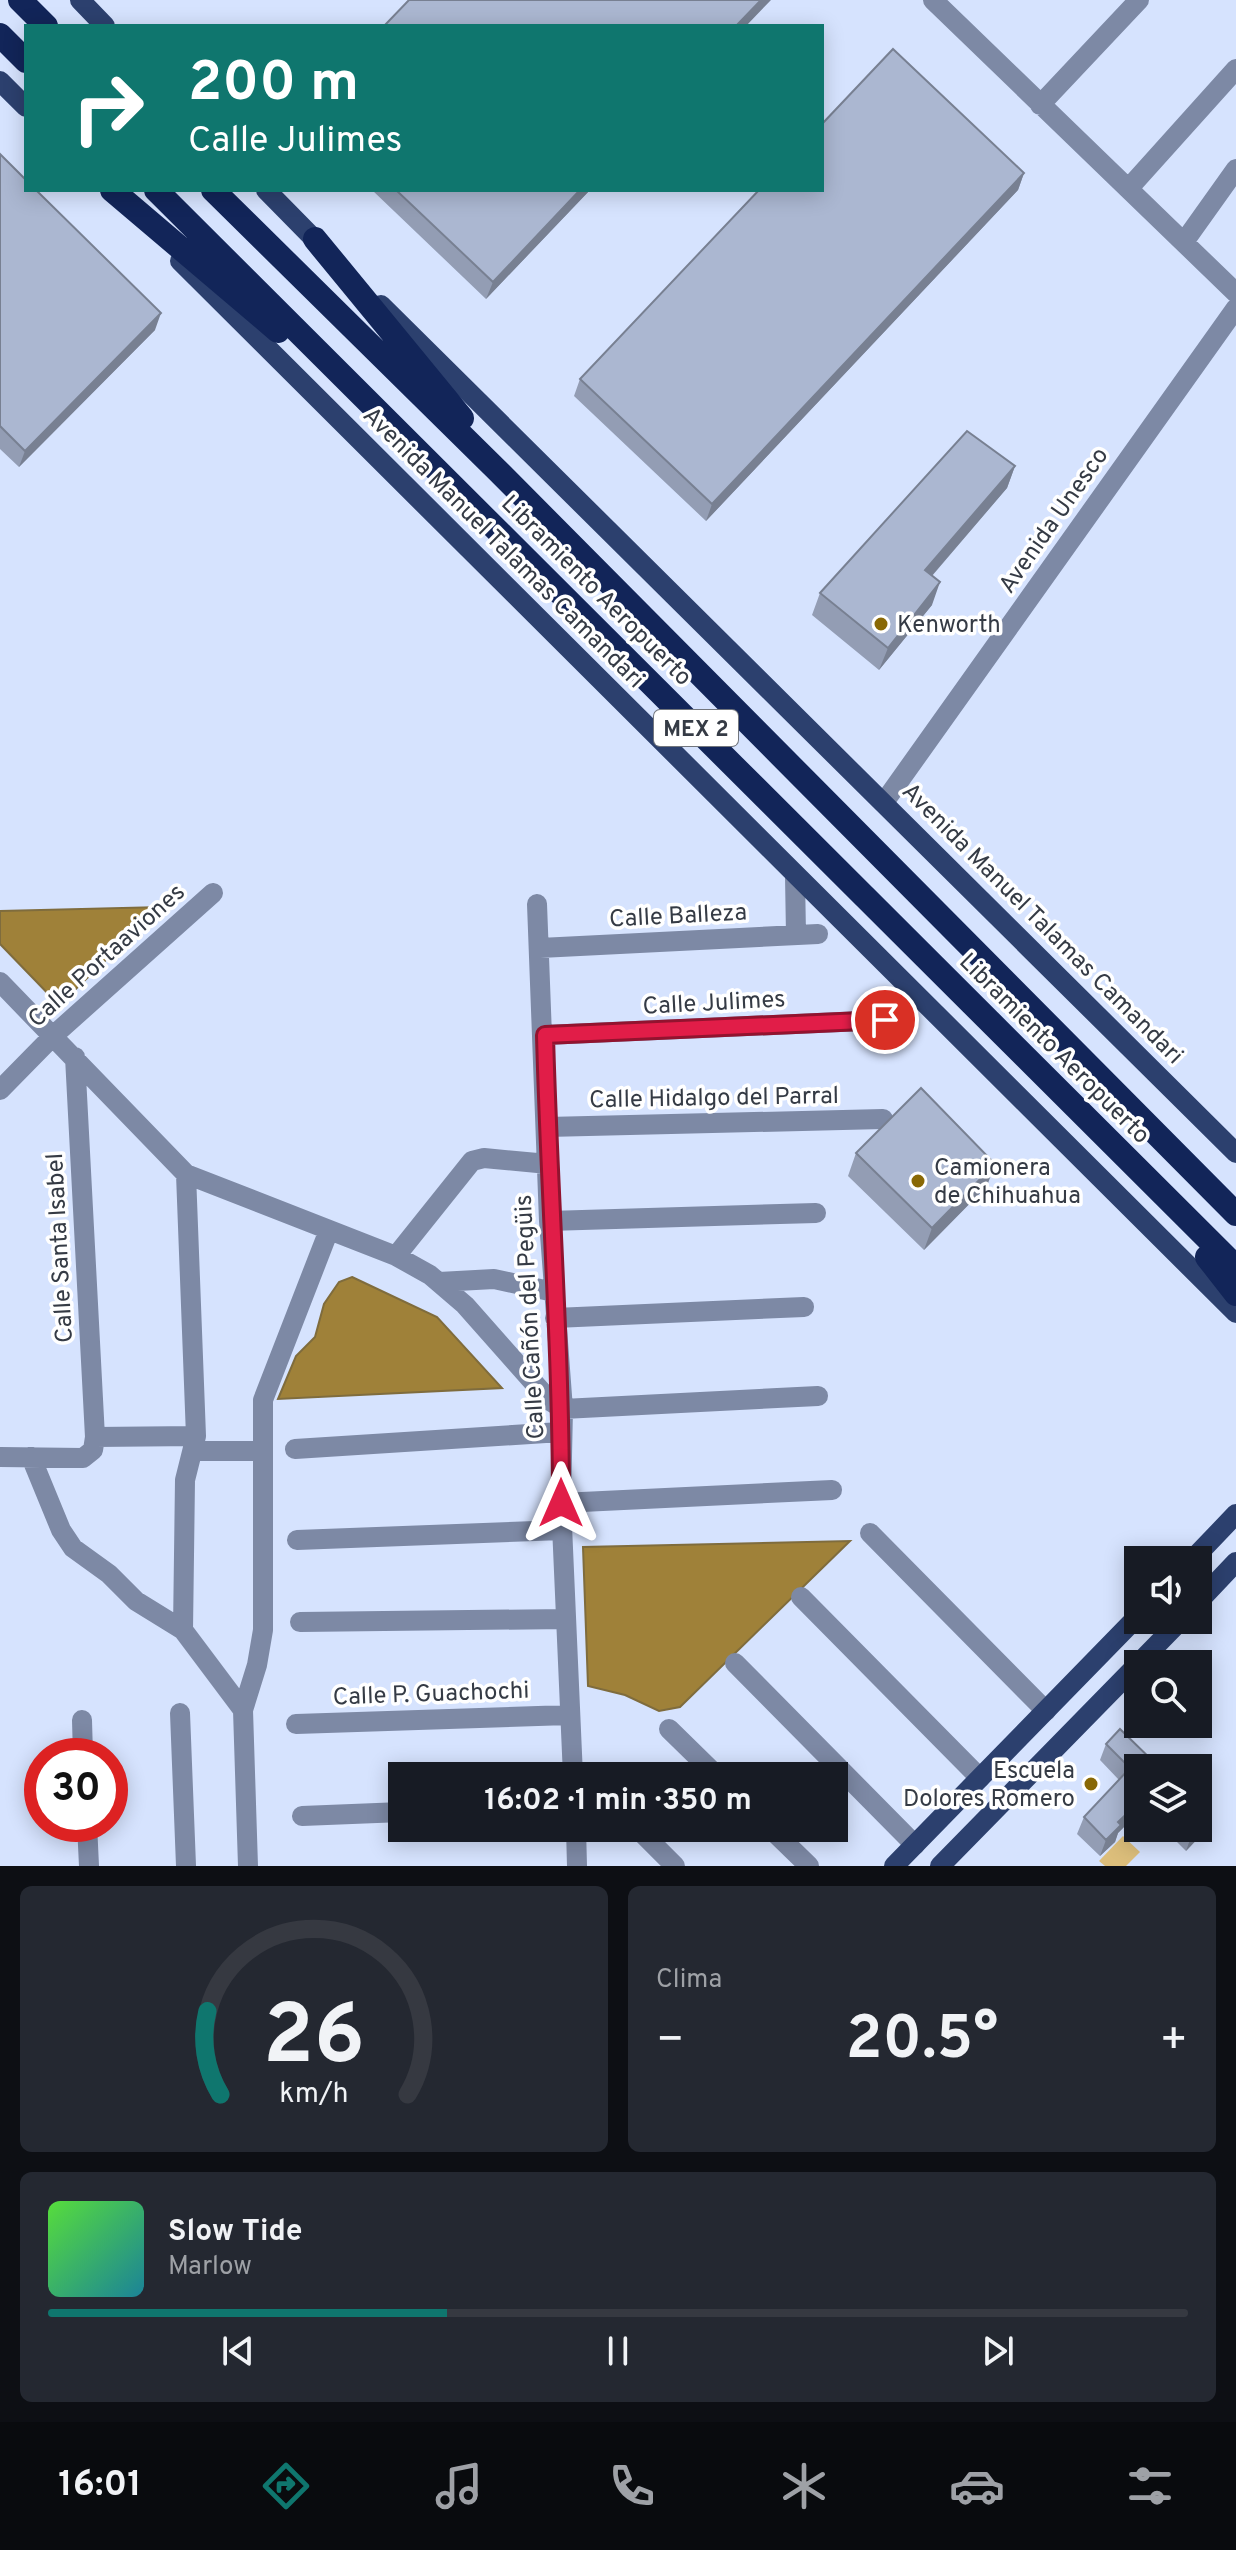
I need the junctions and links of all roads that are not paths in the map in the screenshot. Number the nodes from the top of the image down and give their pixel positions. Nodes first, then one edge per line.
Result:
1 (20, 0) edge
2 (80, 0) edge
3 (933, 0) edge
4 (1139, 0) edge
5 (44, 24) edge
6 (103, 24) edge
7 (0, 35) edge
8 (24, 59) edge
9 (1236, 69) edge
10 (0, 81) edge
11 (24, 105) edge
12 (1040, 105) junction
13 (1236, 169) edge
14 (1129, 188) junction
15 (113, 192) edge
16 (113, 192) edge
17 (158, 192) edge
18 (215, 192) edge
19 (268, 192) edge
20 (315, 239) junction
21 (1184, 242) junction
22 (1236, 293) edge
23 (1236, 308) edge
24 (376, 409) junction
25 (497, 470) junction
26 (885, 801) junction
27 (795, 876) junction
28 (213, 893) dead end
29 (537, 904) dead end
30 (818, 934) dead end
31 (796, 935) junction
32 (540, 948) junction
33 (0, 982) edge
34 (885, 1020) dead end
35 (54, 1035) junction
36 (545, 1035) junction
37 (75, 1057) junction
38 (0, 1090) edge
39 (883, 1119) dead end
40 (547, 1127) junction
41 (1236, 1153) edge
42 (548, 1164) junction
43 (1141, 1173) junction
44 (186, 1174) junction
45 (816, 1213) dead end
46 (1236, 1214) edge
47 (549, 1221) junction
48 (329, 1230) junction
49 (396, 1256) junction
50 (1236, 1267) edge
51 (439, 1282) junction
52 (554, 1292) junction
53 (1236, 1294) edge
54 (804, 1307) dead end
55 (1236, 1313) edge
56 (555, 1318) junction
57 (818, 1396) dead end
58 (563, 1409) junction
59 (561, 1432) junction
60 (95, 1437) junction
61 (194, 1444) junction
62 (295, 1449) dead end
63 (263, 1451) junction
64 (0, 1457) edge
65 (31, 1457) junction
66 (832, 1490) dead end
67 (561, 1503) junction
68 (1236, 1514) edge
69 (562, 1530) junction
70 (870, 1533) dead end
71 (297, 1540) dead end
72 (1205, 1546) edge
73 (1236, 1562) edge
74 (1212, 1582) edge
75 (801, 1597) dead end
76 (565, 1619) junction
77 (300, 1622) dead end
78 (183, 1630) junction
79 (1124, 1630) edge
80 (1167, 1634) edge
81 (1152, 1650) edge
82 (735, 1663) dead end
83 (1124, 1679) edge
84 (1063, 1693) junction
85 (243, 1710) junction
86 (1046, 1711) junction
87 (180, 1713) dead end
88 (568, 1715) junction
89 (1087, 1717) junction
90 (82, 1720) dead end
91 (296, 1724) dead end
92 (669, 1729) dead end
93 (82, 1738) edge
94 (572, 1762) edge
95 (703, 1762) edge
96 (980, 1778) junction
97 (388, 1813) edge
98 (302, 1816) dead end
99 (88, 1842) edge
100 (576, 1842) edge
101 (651, 1842) edge
102 (784, 1842) edge
103 (915, 1845) junction
104 (89, 1866) edge
105 (186, 1866) edge
106 (248, 1866) edge
107 (577, 1866) edge
108 (675, 1866) edge
109 (809, 1866) edge
110 (894, 1866) edge
111 (940, 1866) edge

1 - 5 highway
2 - 6 main road
3 - 12 street
4 - 12 street
7 - 8 highway
9 - 14 street
10 - 11 main road
12 - 14 street
13 - 21 street
14 - 21 street
15 - 24 highway
16 - 27 main road, Avenida Manuel Talamas Camandari
17 - 24 highway, Libramiento Aeropuerto / MEX 2
18 - 25 highway, Libramiento Aeropuerto / MEX 2
19 - 20 main road, Avenida Manuel Talamas Camandari
20 - 25 highway
20 - 26 main road, Avenida Manuel Talamas Camandari
21 - 22 street
23 - 26 street, Avenida Unesco
24 - 43 highway, Libramiento Aeropuerto / MEX 2
25 - 46 highway, Libramiento Aeropuerto / MEX 2
26 - 41 main road, Avenida Manuel Talamas Camandari
27 - 31 street
27 - 55 main road, Avenida Manuel Talamas Camandari
28 - 35 street, Calle Portaaviones
29 - 32 street, Calle Cañón del Pegüis
30 - 31 street, Calle Balleza
31 - 32 street, Calle Balleza
32 - 36 street, Calle Cañón del Pegüis
33 - 35 street
34 - 36 street, Calle Julimes
35 - 37 street
35 - 38 street, Calle Portaaviones
36 - 40 street, Calle Cañón del Pegüis
37 - 44 street
37 - 60 street, Calle Santa Isabel
39 - 40 street, Calle Hidalgo del Parral
40 - 42 street, Calle Cañón del Pegüis
42 - 47 street, Calle Cañón del Pegüis
42 - 49 street
43 - 50 highway, Libramiento Aeropuerto / MEX 2
43 - 53 highway
44 - 48 street
44 - 61 street
45 - 47 street
47 - 52 street, Calle Cañón del Pegüis
48 - 49 street
48 - 63 street
49 - 51 street
51 - 52 street
51 - 58 street
52 - 56 street, Calle Cañón del Pegüis
54 - 56 street
56 - 58 street, Calle Cañón del Pegüis
57 - 58 street
58 - 59 street, Calle Cañón del Pegüis
59 - 62 street
59 - 67 street, Calle Cañón del Pegüis
60 - 61 street
60 - 65 street
61 - 63 street
61 - 78 street
63 - 85 street
64 - 65 street
65 - 78 street
66 - 67 street
67 - 69 street, Calle Cañón del Pegüis
68 - 72 main road
69 - 71 street
69 - 76 street, Calle Cañón del Pegüis
70 - 86 street
73 - 74 main road
75 - 96 street
76 - 77 street
76 - 88 street, Calle Cañón del Pegüis
78 - 85 street
79 - 84 main road
80 - 81 main road
82 - 103 street
83 - 89 main road
84 - 86 main road
84 - 89 main road
85 - 106 street
86 - 96 main road
87 - 105 street
88 - 91 street, Calle P. Guachochi
88 - 94 street, Calle Cañón del Pegüis
89 - 111 main road
90 - 93 street
92 - 95 street
96 - 103 main road
97 - 98 street
99 - 104 street
100 - 107 street
101 - 108 street
102 - 109 street
103 - 110 main road

